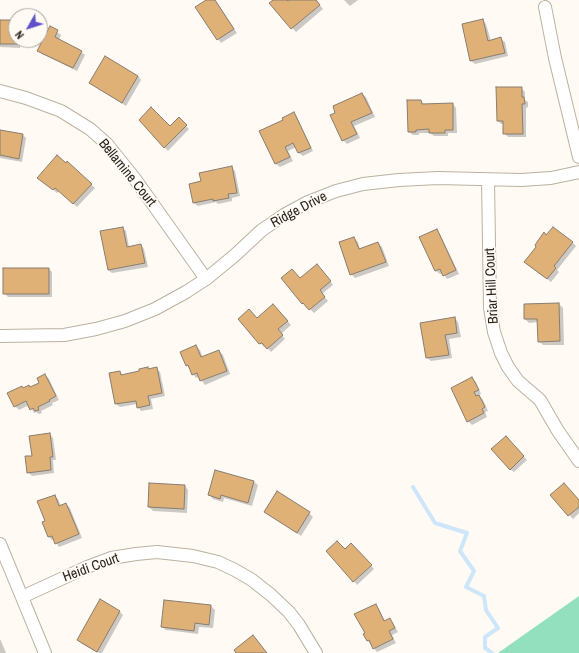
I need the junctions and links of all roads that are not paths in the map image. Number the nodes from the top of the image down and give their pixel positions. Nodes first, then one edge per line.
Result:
1 (545, 7) dead end
2 (0, 91) edge
3 (579, 157) edge
4 (579, 172) edge
5 (488, 180) junction
6 (206, 279) junction
7 (0, 336) edge
8 (579, 461) edge
9 (0, 544) edge
10 (22, 597) junction
11 (45, 653) edge
12 (316, 653) edge

1 - 3 street
2 - 6 street, Bellamine Court
4 - 5 street, Ridge Drive
5 - 6 street, Ridge Drive
5 - 8 street, Briar Hill Court
6 - 7 street, Ridge Drive
9 - 10 street
10 - 11 street
10 - 12 street, Heidi Court

